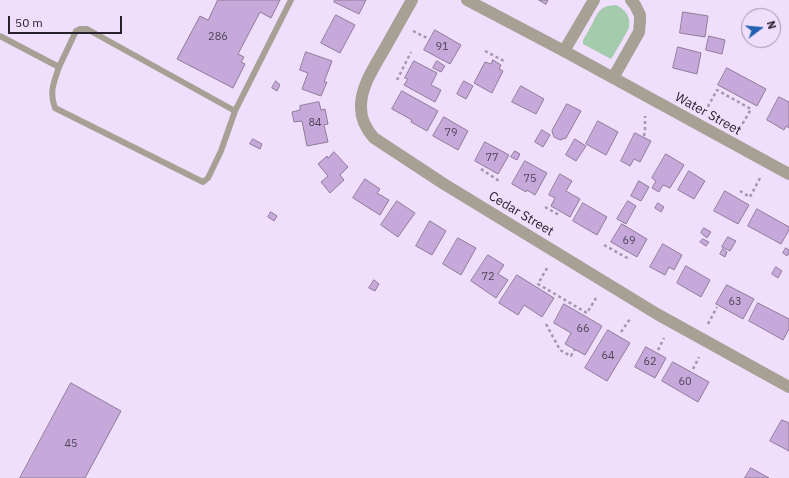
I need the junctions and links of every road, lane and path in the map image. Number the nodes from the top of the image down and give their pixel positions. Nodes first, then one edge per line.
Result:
1 (291, 0) edge
2 (412, 0) edge
3 (594, 0) edge
4 (631, 0) edge
5 (470, 1) edge
6 (413, 31) dead end
7 (0, 36) edge
8 (427, 38) dead end
9 (485, 50) dead end
10 (564, 51) junction
11 (411, 52) dead end
12 (504, 61) dead end
13 (59, 67) junction
14 (613, 78) junction
15 (397, 80) dead end
16 (234, 111) junction
17 (704, 113) dead end
18 (645, 116) dead end
19 (738, 132) dead end
20 (644, 136) dead end
21 (481, 169) dead end
22 (789, 174) edge
23 (760, 178) dead end
24 (499, 181) dead end
25 (740, 192) dead end
26 (544, 207) dead end
27 (559, 215) dead end
28 (604, 245) dead end
29 (630, 259) dead end
30 (547, 268) dead end
31 (596, 298) dead end
32 (717, 308) dead end
33 (630, 319) dead end
34 (546, 324) dead end
35 (708, 324) dead end
36 (621, 332) dead end
37 (664, 338) dead end
38 (575, 349) dead end
39 (658, 350) dead end
40 (698, 357) dead end
41 (693, 369) dead end
42 (789, 387) edge

1 - 16 lane
2 - 42 street, Cedar Street
3 - 10 street
4 - 14 street
5 - 10 street, Water Street
6 - 8 path
7 - 13 lane
9 - 12 path
10 - 14 street, Water Street
11 - 15 path
13 - 16 lane
13 - 16 lane
14 - 22 street, Water Street
17 - 19 path
18 - 20 path
21 - 24 path
23 - 25 path
26 - 27 path
28 - 29 path
30 - 31 path
32 - 35 path
33 - 36 path
34 - 38 path
37 - 39 path
40 - 41 path

